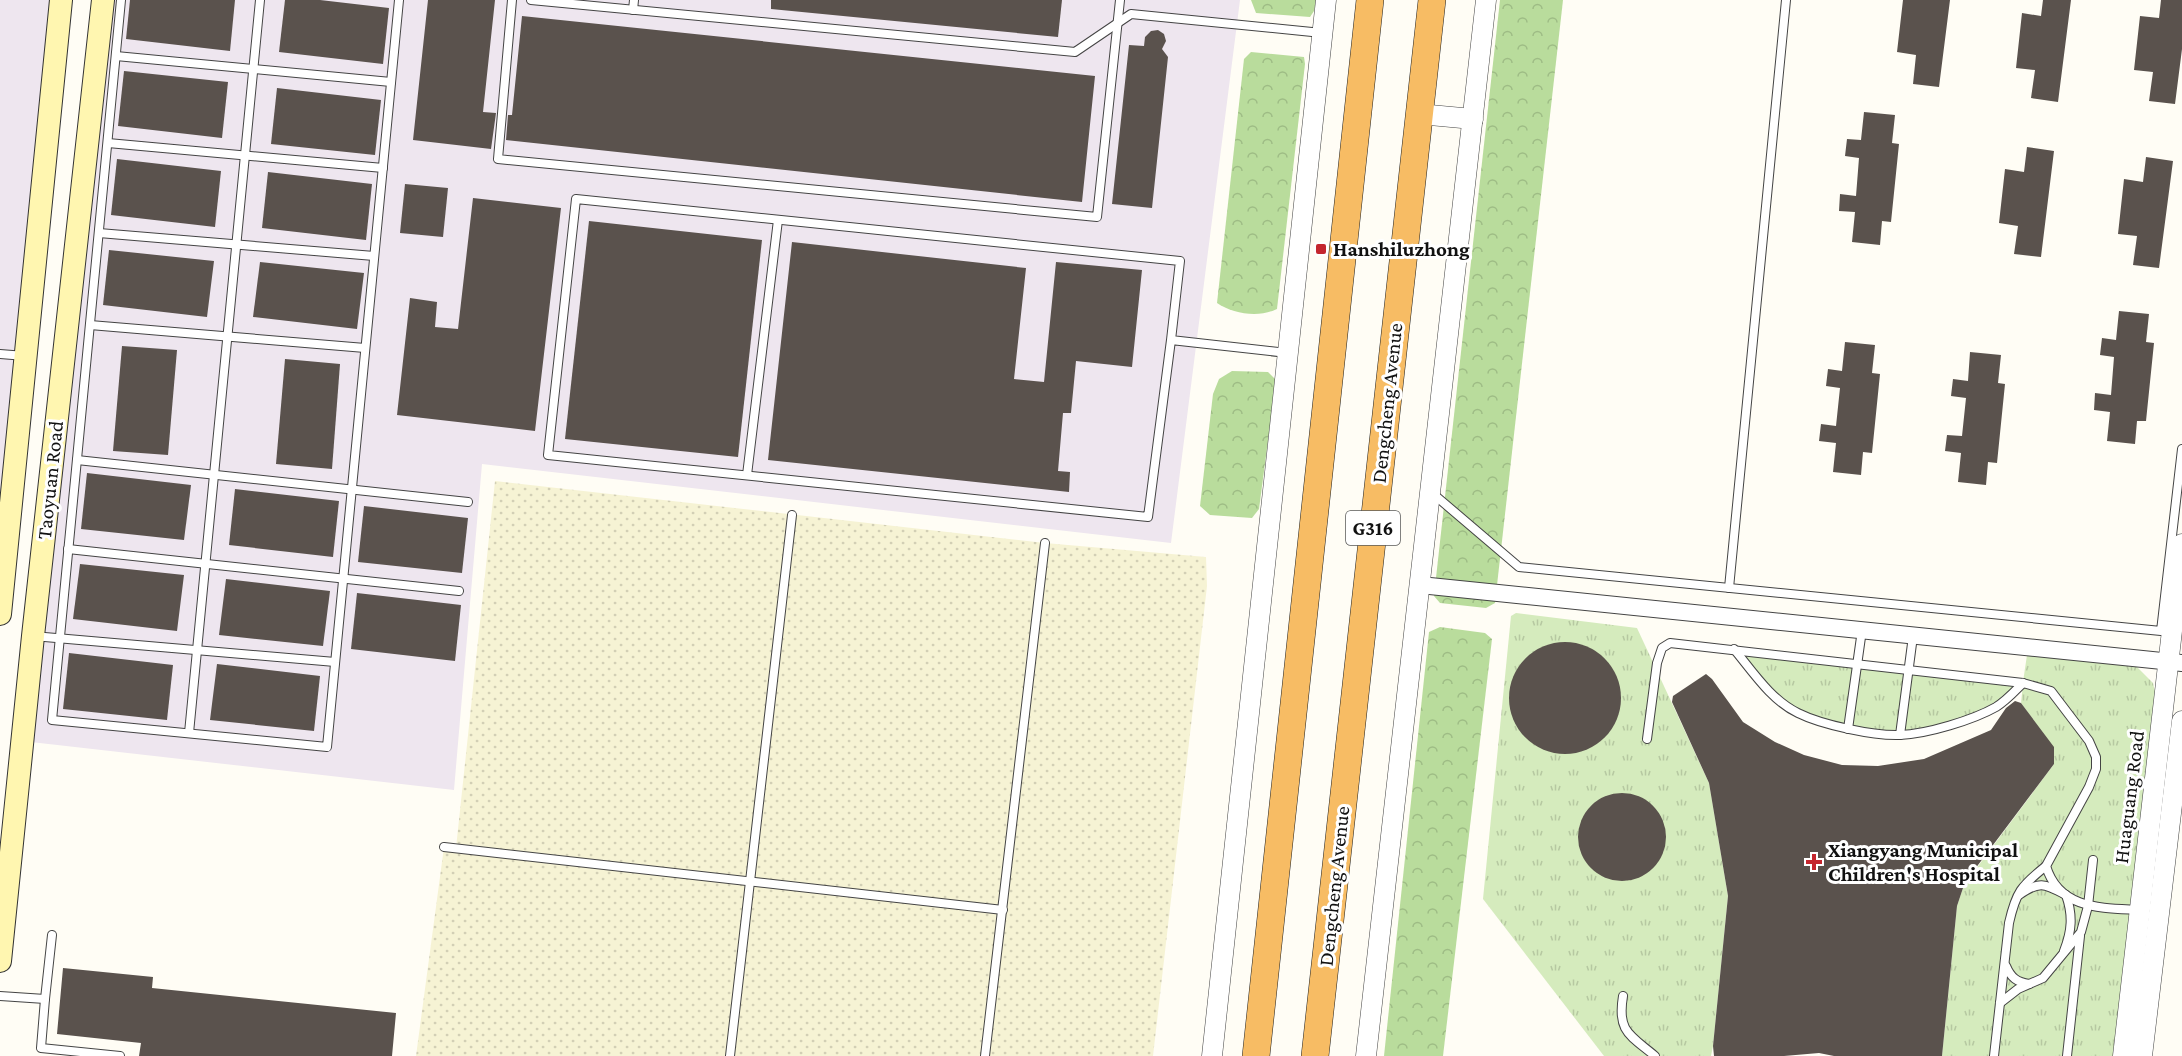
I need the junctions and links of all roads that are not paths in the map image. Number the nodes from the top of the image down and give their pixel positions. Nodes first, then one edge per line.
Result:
1 (61, 0) edge
2 (102, 0) edge
3 (121, 0) edge
4 (260, 0) edge
5 (399, 0) edge
6 (512, 0) edge
7 (531, 0) edge
8 (634, 0) edge
9 (1120, 0) edge
10 (1326, 0) edge
11 (1370, 0) edge
12 (1432, 0) edge
13 (1486, 0) edge
14 (1786, 0) edge
15 (633, 10) junction
16 (1117, 23) junction
17 (1322, 33) junction
18 (116, 56) junction
19 (253, 70) junction
20 (391, 82) junction
21 (1419, 114) junction
22 (1473, 120) junction
23 (108, 143) junction
24 (244, 155) junction
25 (383, 168) junction
26 (778, 220) junction
27 (99, 233) junction
28 (236, 245) junction
29 (374, 256) junction
30 (90, 325) junction
31 (226, 336) junction
32 (1171, 340) junction
33 (365, 348) junction
34 (0, 354) edge
35 (1288, 354) junction
36 (26, 356) junction
37 (2182, 449) edge
38 (77, 460) junction
39 (213, 475) junction
40 (747, 475) junction
41 (352, 490) junction
42 (1430, 492) junction
43 (468, 502) dead end
44 (792, 515) dead end
45 (1046, 543) dead end
46 (2182, 544) edge
47 (68, 549) junction
48 (204, 564) junction
49 (343, 578) junction
50 (1420, 585) junction
51 (1729, 588) junction
52 (459, 591) dead end
53 (0, 614) edge
54 (1862, 630) junction
55 (33, 636) junction
56 (1913, 636) junction
57 (60, 638) junction
58 (1734, 649) junction
59 (196, 650) junction
60 (335, 662) junction
61 (2175, 662) edge
62 (1858, 664) junction
63 (1909, 670) junction
64 (2023, 683) junction
65 (2182, 721) edge
66 (1848, 729) junction
67 (189, 733) junction
68 (1900, 735) junction
69 (1647, 740) dead end
70 (444, 847) dead end
71 (2093, 860) dead end
72 (2046, 866) junction
73 (750, 881) junction
74 (2066, 895) junction
75 (2016, 897) junction
76 (2088, 906) junction
77 (1003, 910) junction
78 (2140, 910) junction
79 (2081, 932) junction
80 (52, 935) dead end
81 (2062, 957) junction
82 (0, 961) edge
83 (2005, 961) junction
84 (2033, 984) junction
85 (0, 996) edge
86 (1623, 996) dead end
87 (45, 999) junction
88 (2000, 1003) junction
89 (120, 1056) edge
90 (730, 1056) edge
91 (985, 1056) edge
92 (1212, 1056) edge
93 (1256, 1056) edge
94 (1315, 1056) edge
95 (1366, 1056) edge
96 (1655, 1056) edge
97 (1994, 1056) edge
98 (2067, 1056) edge
99 (2123, 1056) edge
100 (2142, 1056) edge

1 - 36 main road, Taoyuan Road
2 - 55 main road, Taoyuan Road
3 - 18 lane
4 - 19 lane
5 - 20 lane
6 - 16 lane
7 - 15 lane
8 - 15 lane
9 - 16 lane
10 - 17 street
11 - 93 highway, G316
12 - 21 highway, Dengcheng Avenue / G316
13 - 22 street
14 - 51 lane
15 - 16 lane
16 - 17 lane
17 - 35 street
18 - 19 lane
18 - 23 lane
19 - 20 lane
19 - 24 lane
20 - 25 lane
21 - 22 street
21 - 94 highway, Dengcheng Avenue / G316
22 - 42 street
23 - 24 lane
23 - 27 lane
24 - 25 lane
24 - 28 lane
25 - 29 lane
26 - 32 lane
26 - 40 lane
26 - 40 lane
27 - 28 lane
27 - 30 lane
28 - 29 lane
28 - 31 lane
29 - 33 lane
30 - 31 lane
30 - 38 lane
31 - 33 lane
31 - 39 lane
32 - 35 lane
32 - 40 lane
33 - 41 lane
34 - 36 lane
35 - 92 street
36 - 53 main road, Taoyuan Road
37 - 51 lane
38 - 39 lane
38 - 47 lane
39 - 41 lane
39 - 48 lane
41 - 43 lane
41 - 49 lane
42 - 50 street
42 - 51 lane
44 - 73 lane
45 - 77 lane
46 - 61 street, Huaguang Road
47 - 48 lane
47 - 57 lane
48 - 49 lane
48 - 59 lane
49 - 52 lane
49 - 60 lane
50 - 54 street
50 - 95 street
54 - 56 street
54 - 62 lane
55 - 57 lane
55 - 82 main road, Taoyuan Road
56 - 61 street
56 - 63 lane
57 - 59 lane
57 - 67 lane
58 - 62 lane
58 - 66 lane
58 - 69 lane
59 - 60 lane
59 - 67 lane
60 - 67 lane
61 - 78 street, Huaguang Road
62 - 63 lane
62 - 66 lane
63 - 64 lane
63 - 68 lane
64 - 68 lane
64 - 72 lane
65 - 100 street, Huaguang Road
66 - 68 lane
70 - 73 lane
71 - 76 lane
72 - 74 lane
72 - 75 lane
73 - 77 lane
73 - 90 lane
74 - 75 lane
74 - 76 lane
74 - 81 lane
75 - 83 lane
76 - 78 lane
76 - 79 lane
77 - 91 lane
78 - 99 street, Huaguang Road
79 - 81 lane
79 - 98 lane
80 - 87 lane
81 - 84 lane
83 - 84 lane
83 - 88 lane
84 - 88 lane
85 - 87 lane
86 - 96 lane
87 - 89 lane
88 - 97 lane

